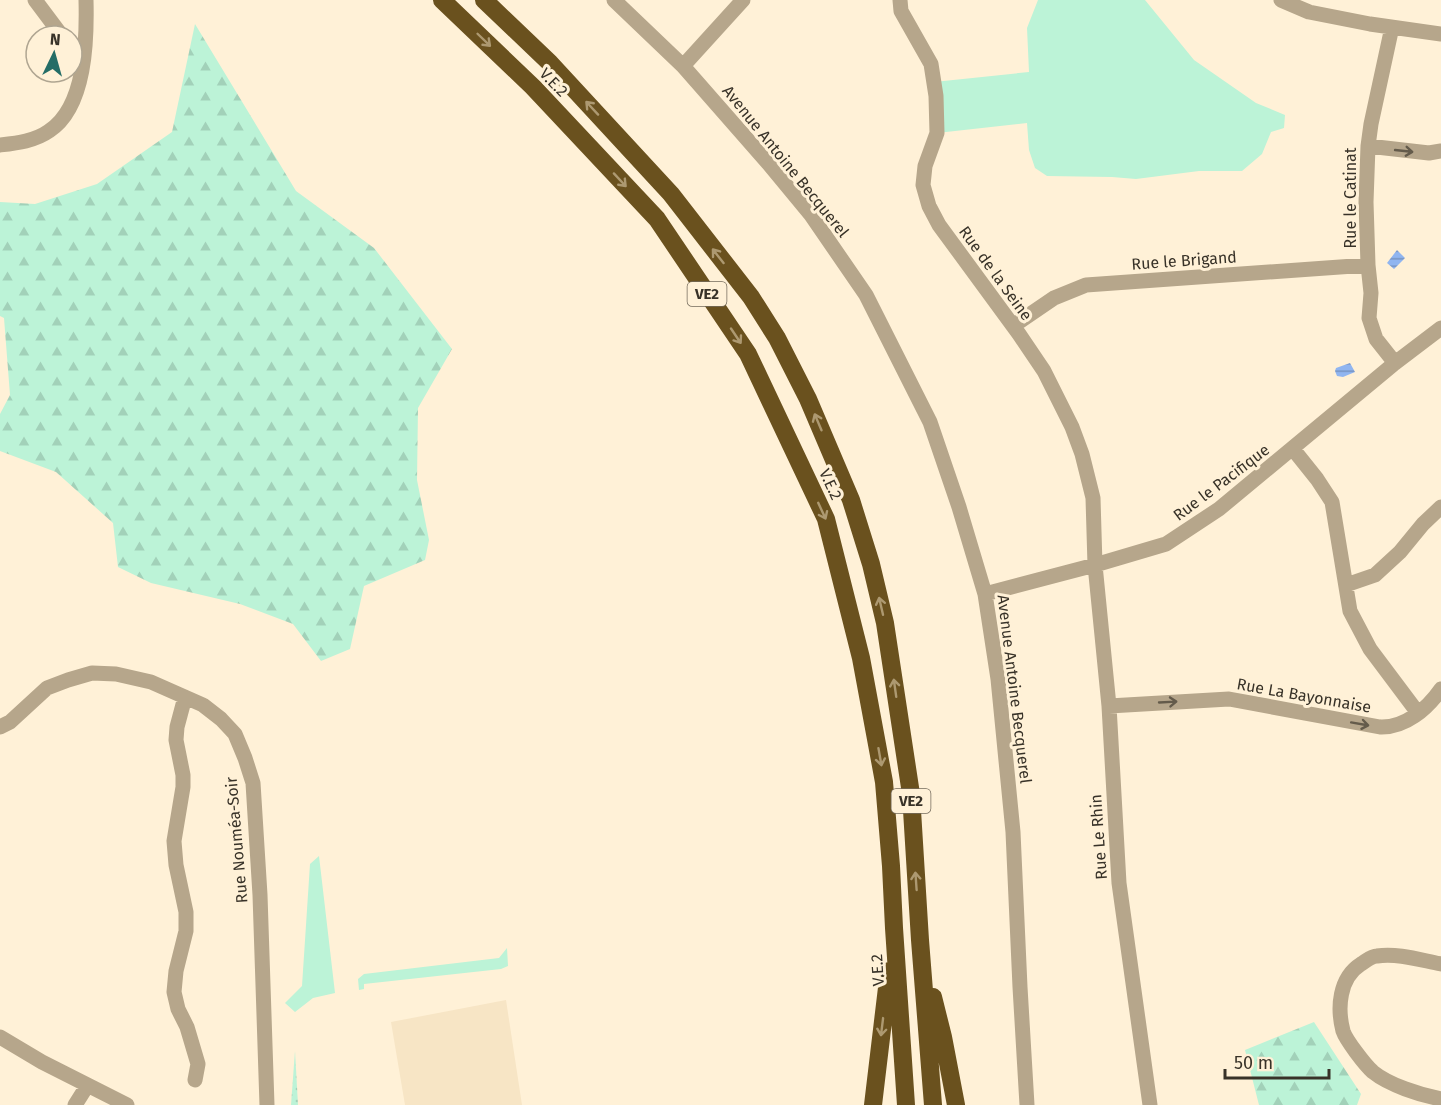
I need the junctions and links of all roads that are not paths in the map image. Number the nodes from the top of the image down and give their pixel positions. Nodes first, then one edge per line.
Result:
1 (35, 0) edge
2 (86, 0) edge
3 (442, 0) edge
4 (484, 0) edge
5 (614, 0) edge
6 (742, 0) edge
7 (900, 0) edge
8 (1281, 0) edge
9 (53, 24) edge
10 (1392, 27) junction
11 (1441, 34) edge
12 (84, 53) edge
13 (683, 66) junction
14 (79, 84) edge
15 (0, 145) edge
16 (1368, 146) junction
17 (1441, 151) edge
18 (1368, 265) junction
19 (1013, 326) junction
20 (1441, 328) edge
21 (1395, 363) junction
22 (1293, 449) junction
23 (1441, 507) edge
24 (1095, 565) junction
25 (1346, 585) junction
26 (985, 594) junction
27 (1441, 689) edge
28 (185, 697) junction
29 (1109, 706) junction
30 (1418, 713) junction
31 (0, 727) edge
32 (894, 928) junction
33 (920, 940) junction
34 (1441, 964) edge
35 (0, 1037) edge
36 (195, 1080) dead end
37 (87, 1086) junction
38 (1441, 1099) edge
39 (75, 1105) edge
40 (127, 1105) edge
41 (267, 1105) edge
42 (873, 1105) edge
43 (906, 1105) edge
44 (933, 1105) edge
45 (956, 1105) edge
46 (1027, 1105) edge
47 (1150, 1105) edge

1 - 9 street
2 - 12 street
3 -> 32 highway, V.E.2 / VE2
33 -> 4 highway, V.E.2 / VE2
5 - 13 street, Avenue Antoine Becquerel
6 - 13 street
7 - 19 street, Rue de la Seine
8 - 10 street
10 - 11 street
10 - 16 street, Rue le Catinat
13 - 26 street, Avenue Antoine Becquerel
14 - 15 street
16 -> 17 street
16 - 18 street, Rue le Catinat
18 - 19 street, Rue le Brigand
18 - 21 street, Rue le Catinat
19 - 24 street, Rue de la Seine
20 - 21 street, Rue le Pacifique
21 - 22 street, Rue le Pacifique
22 - 24 street, Rue le Pacifique
22 - 25 street
23 - 25 street
24 - 26 street, Rue le Pacifique
24 - 29 street, Rue Le Rhin
25 - 30 street
26 - 46 street, Avenue Antoine Becquerel
27 - 30 street, Rue La Bayonnaise
28 - 31 street, Rue Nouméa-Soir
28 - 36 street
28 - 41 street, Rue Nouméa-Soir
29 -> 30 street, Rue La Bayonnaise
29 - 47 street, Rue Le Rhin
32 -> 42 highway
32 - 43 highway, V.E.2 / VE2
33 - 44 highway, V.E.2 / VE2
33 - 45 highway
34 - 38 street
35 - 37 street
37 - 39 street
37 - 40 street

